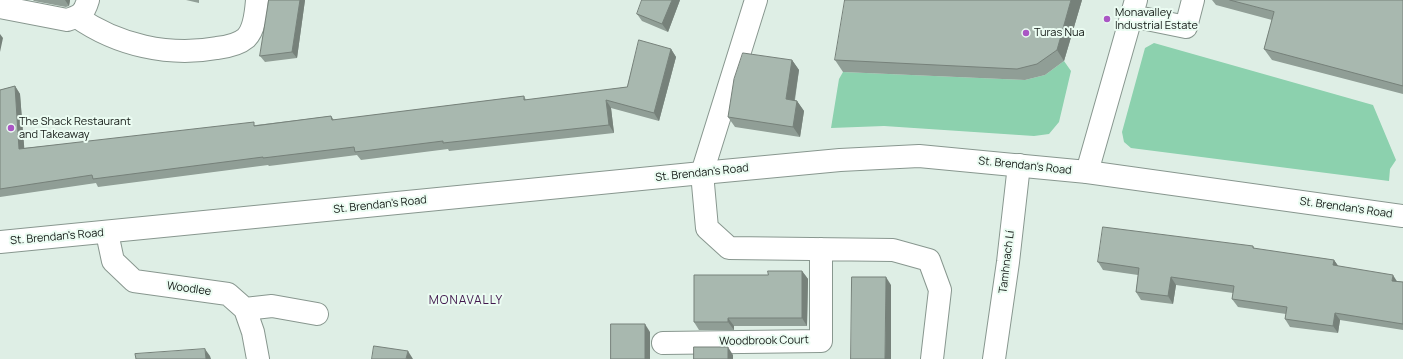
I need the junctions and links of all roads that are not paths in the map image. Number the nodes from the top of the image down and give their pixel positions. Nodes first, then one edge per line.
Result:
1 (257, 0) edge
2 (756, 0) edge
3 (1193, 0) edge
4 (0, 7) edge
5 (82, 8) edge
6 (1134, 8) edge
7 (1018, 165) junction
8 (1087, 172) junction
9 (702, 173) junction
10 (1403, 216) edge
11 (107, 232) junction
12 (0, 242) edge
13 (821, 249) junction
14 (245, 309) junction
15 (317, 314) dead end
16 (663, 343) dead end
17 (258, 359) edge
18 (932, 359) edge
19 (994, 359) edge

1 - 5 street
2 - 9 street
3 - 6 street
4 - 5 street
6 - 8 street
7 - 8 street, St. Brendan's Road
7 - 9 street, St. Brendan's Road
7 - 19 street, Tamhnach Lí
8 - 10 street, St. Brendan's Road
9 - 11 street, St. Brendan's Road
9 - 13 street
11 - 12 street, St. Brendan's Road
11 - 14 street, Woodlee
13 - 16 street, Woodbrook Court
13 - 18 street
14 - 15 street
14 - 17 street, Woodlee

